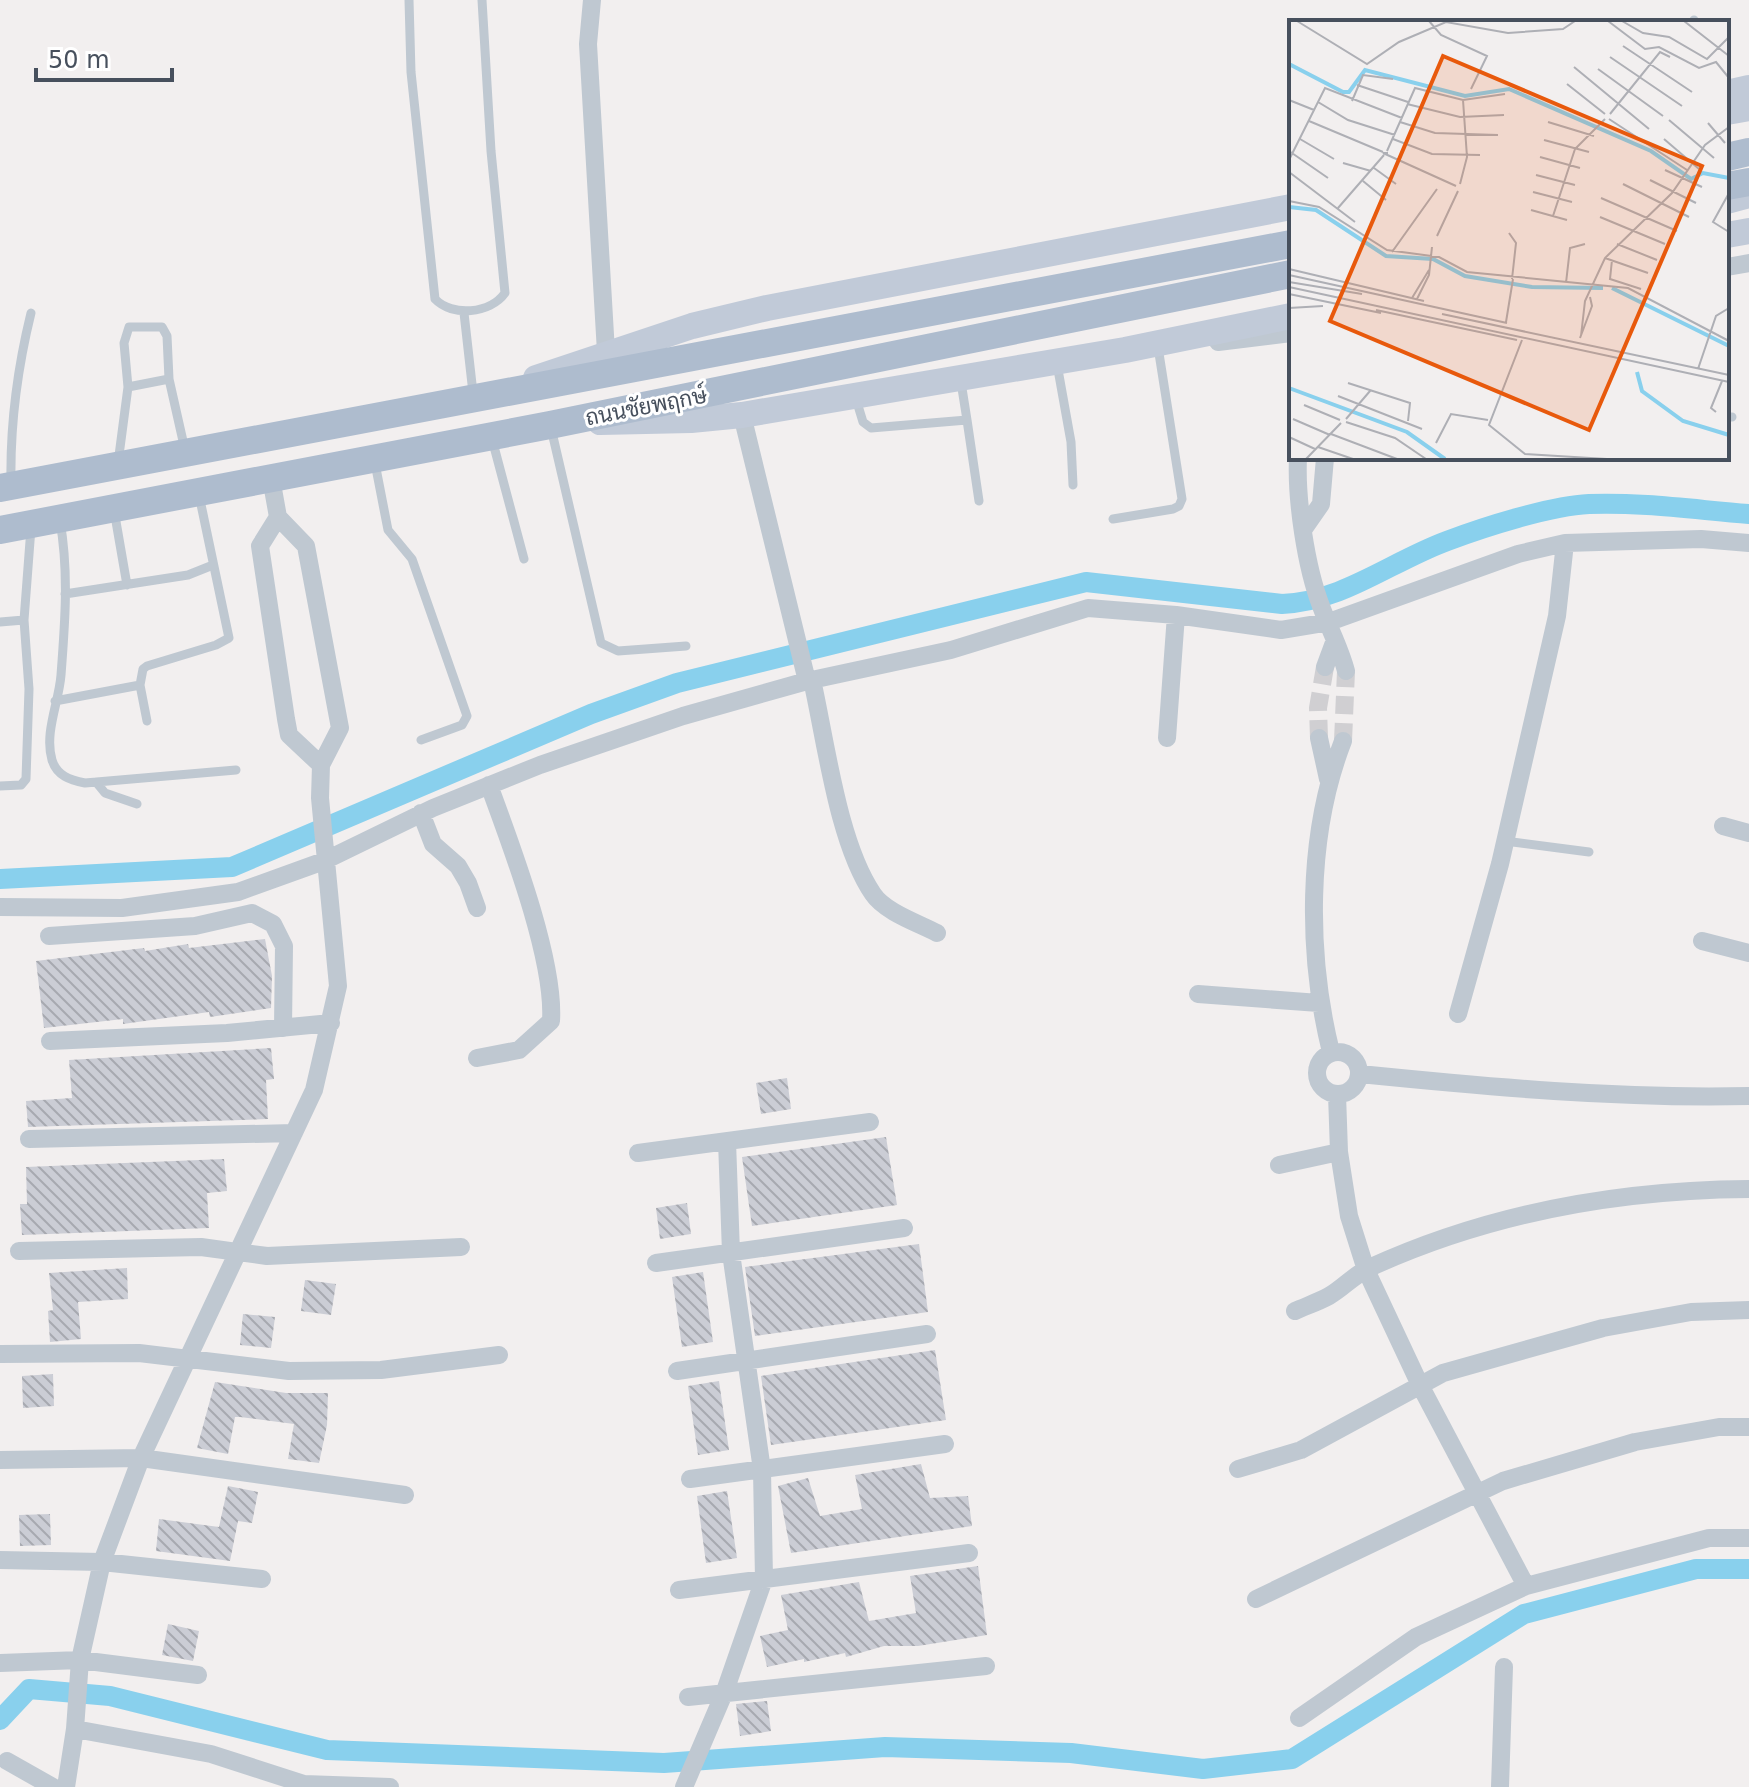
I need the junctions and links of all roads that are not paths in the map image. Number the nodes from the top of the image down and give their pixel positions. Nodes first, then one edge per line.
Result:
1 (409, 0) edge
2 (482, 0) edge
3 (592, 0) edge
4 (1749, 88) edge
5 (1729, 93) edge
6 (1749, 108) edge
7 (1729, 112) edge
8 (1749, 142) edge
9 (1729, 145) edge
10 (1749, 152) edge
11 (1729, 157) edge
12 (1749, 182) edge
13 (1729, 186) edge
14 (1749, 195) edge
15 (1729, 200) edge
16 (1289, 207) edge
17 (1749, 231) edge
18 (1729, 235) edge
19 (1289, 244) edge
20 (1749, 263) edge
21 (1729, 267) edge
22 (1289, 274) edge
23 (31, 313) dead end
24 (464, 313) junction
25 (1289, 316) edge
26 (1289, 333) edge
27 (1158, 347) junction
28 (606, 352) junction
29 (1056, 361) junction
30 (169, 379) junction
31 (960, 379) junction
32 (128, 387) junction
33 (484, 395) junction
34 (856, 398) junction
35 (742, 415) junction
36 (967, 420) junction
37 (560, 423) junction
38 (491, 436) junction
39 (186, 453) junction
40 (374, 460) junction
41 (1298, 460) edge
42 (1325, 460) edge
43 (117, 466) junction
44 (271, 478) junction
45 (1073, 485) dead end
46 (6, 487) edge
47 (198, 492) junction
48 (979, 501) dead end
49 (114, 508) junction
50 (278, 517) junction
51 (60, 519) junction
52 (1113, 519) dead end
53 (31, 525) junction
54 (1305, 527) junction
55 (0, 530) edge
56 (1565, 543) junction
57 (1749, 543) edge
58 (524, 559) dead end
59 (213, 565) junction
60 (127, 585) junction
61 (65, 594) junction
62 (1325, 614) junction
63 (1176, 615) junction
64 (24, 620) junction
65 (0, 622) edge
66 (1335, 640) junction
67 (686, 646) dead end
68 (1325, 667) tunnel mouth
69 (1346, 671) tunnel mouth
70 (808, 679) junction
71 (140, 685) junction
72 (55, 701) junction
73 (147, 721) dead end
74 (1167, 738) dead end
75 (1319, 738) tunnel mouth
76 (421, 740) dead end
77 (1343, 741) tunnel mouth
78 (321, 765) junction
79 (236, 770) dead end
80 (1328, 779) junction
81 (96, 782) junction
82 (489, 785) junction
83 (0, 786) edge
84 (137, 804) dead end
85 (421, 813) junction
86 (1723, 826) dead end
87 (1749, 833) edge
88 (1505, 841) junction
89 (1589, 852) dead end
90 (324, 855) junction
91 (0, 907) edge
92 (477, 908) dead end
93 (937, 933) dead end
94 (49, 936) dead end
95 (1702, 941) dead end
96 (1749, 953) edge
97 (1198, 994) dead end
98 (1319, 1003) junction
99 (1458, 1014) dead end
100 (331, 1023) junction
101 (283, 1028) junction
102 (50, 1041) dead end
103 (1331, 1052) junction
104 (477, 1058) dead end
105 (1360, 1074) junction
106 (1337, 1094) junction
107 (1749, 1096) edge
108 (870, 1122) dead end
109 (294, 1133) junction
110 (29, 1139) dead end
111 (727, 1141) junction
112 (1339, 1152) junction
113 (638, 1153) dead end
114 (1279, 1165) dead end
115 (1749, 1189) edge
116 (904, 1228) dead end
117 (461, 1247) dead end
118 (19, 1251) dead end
119 (238, 1252) junction
120 (731, 1253) junction
121 (656, 1263) dead end
122 (1366, 1270) junction
123 (1749, 1310) edge
124 (1295, 1311) dead end
125 (927, 1334) dead end
126 (0, 1354) edge
127 (499, 1355) dead end
128 (187, 1360) junction
129 (747, 1361) junction
130 (677, 1371) dead end
131 (1420, 1385) junction
132 (1749, 1427) edge
133 (945, 1444) dead end
134 (141, 1458) junction
135 (0, 1460) edge
136 (1238, 1469) dead end
137 (762, 1470) junction
138 (690, 1479) dead end
139 (1475, 1492) junction
140 (405, 1495) dead end
141 (1749, 1538) edge
142 (969, 1553) dead end
143 (0, 1560) edge
144 (102, 1562) junction
145 (262, 1579) dead end
146 (764, 1579) junction
147 (1526, 1586) junction
148 (679, 1590) dead end
149 (1256, 1599) dead end
150 (0, 1663) edge
151 (80, 1665) junction
152 (986, 1666) dead end
153 (1504, 1667) dead end
154 (198, 1675) dead end
155 (725, 1691) junction
156 (688, 1697) dead end
157 (1299, 1718) dead end
158 (76, 1724) junction
159 (7, 1761) dead end
160 (687, 1780) edge
161 (53, 1787) edge
162 (66, 1787) edge
163 (390, 1787) edge
164 (1500, 1787) edge

1 - 24 lane
2 - 24 lane
3 - 28 street
4 - 5 main road
6 - 7 main road
8 - 9 main road
10 - 11 main road
12 - 13 main road
14 - 15 main road
16 - 28 main road
17 - 18 main road
19 - 33 main road, ถนนชัยพฤกษ์
20 - 21 street
22 - 37 main road, ถนนชัยพฤกษ์
23 - 46 lane
24 - 33 lane
25 - 27 main road
26 - 27 street
27 - 29 main road
27 - 52 lane
28 - 33 main road
29 - 31 main road
29 - 45 lane
30 - 32 lane
30 - 32 lane
30 - 39 lane
31 - 34 main road
31 - 36 lane
32 - 43 lane
33 - 39 main road, ถนนชัยพฤกษ์
34 - 35 main road
34 - 36 lane
35 - 37 main road
35 - 70 street
36 - 48 lane
37 - 38 main road, ถนนชัยพฤกษ์
37 - 67 lane
38 - 40 main road, ถนนชัยพฤกษ์
38 - 58 lane
39 - 43 main road, ถนนชัยพฤกษ์
40 - 44 main road, ถนนชัยพฤกษ์
40 - 76 lane
41 - 54 street
42 - 54 street
43 - 46 main road, ถนนชัยพฤกษ์
44 - 47 main road, ถนนชัยพฤกษ์
44 - 50 street
47 - 49 main road, ถนนชัยพฤกษ์
47 - 59 lane
49 - 51 main road, ถนนชัยพฤกษ์
49 - 60 lane
50 - 78 street
50 - 78 street
51 - 53 main road, ถนนชัยพฤกษ์
51 - 61 lane
53 - 55 main road, ถนนชัยพฤกษ์
53 - 64 lane
54 - 62 street
56 - 57 street
56 - 62 street
56 - 88 street
59 - 60 lane
59 - 71 lane
60 - 61 lane
61 - 72 lane
62 - 63 street
62 - 66 street
63 - 70 street
63 - 74 street
64 - 65 lane
64 - 83 lane
66 - 68 street
66 - 69 street
70 - 82 street
70 - 93 street
71 - 72 lane
71 - 73 lane
72 - 81 lane
75 - 80 street
77 - 80 street
78 - 90 street
79 - 81 lane
80 - 98 street
81 - 84 lane
82 - 85 street
82 - 104 street
85 - 90 street
85 - 92 street
86 - 87 street
88 - 89 lane
88 - 99 street
90 - 91 street
90 - 100 street
94 - 101 street
95 - 96 street
97 - 98 street
98 - 103 street
100 - 101 street
100 - 109 street
101 - 102 street
103 - 105 street
103 - 106 street
105 - 106 street
105 - 107 street
106 - 112 street
108 - 111 street
109 - 110 street
109 - 119 street
111 - 113 street
111 - 120 street
112 - 114 street
112 - 122 street
115 - 122 street
116 - 120 street
117 - 119 street
118 - 119 street
119 - 128 street
120 - 121 street
120 - 129 street
122 - 124 street
122 - 131 street
123 - 131 street
125 - 129 street
126 - 128 street
127 - 128 street
128 - 134 street
129 - 130 street
129 - 137 street
131 - 136 street
131 - 139 street
132 - 139 street
133 - 137 street
134 - 135 street
134 - 140 street
134 - 144 street
137 - 138 street
137 - 146 street
139 - 147 street
139 - 149 street
141 - 147 street
142 - 146 street
143 - 144 street
144 - 145 street
144 - 151 street
146 - 148 street
146 - 155 street
147 - 157 street
150 - 151 street
151 - 154 street
151 - 158 street
152 - 155 street
153 - 164 street
155 - 156 street
155 - 160 street
158 - 162 street
158 - 163 street
159 - 161 street

